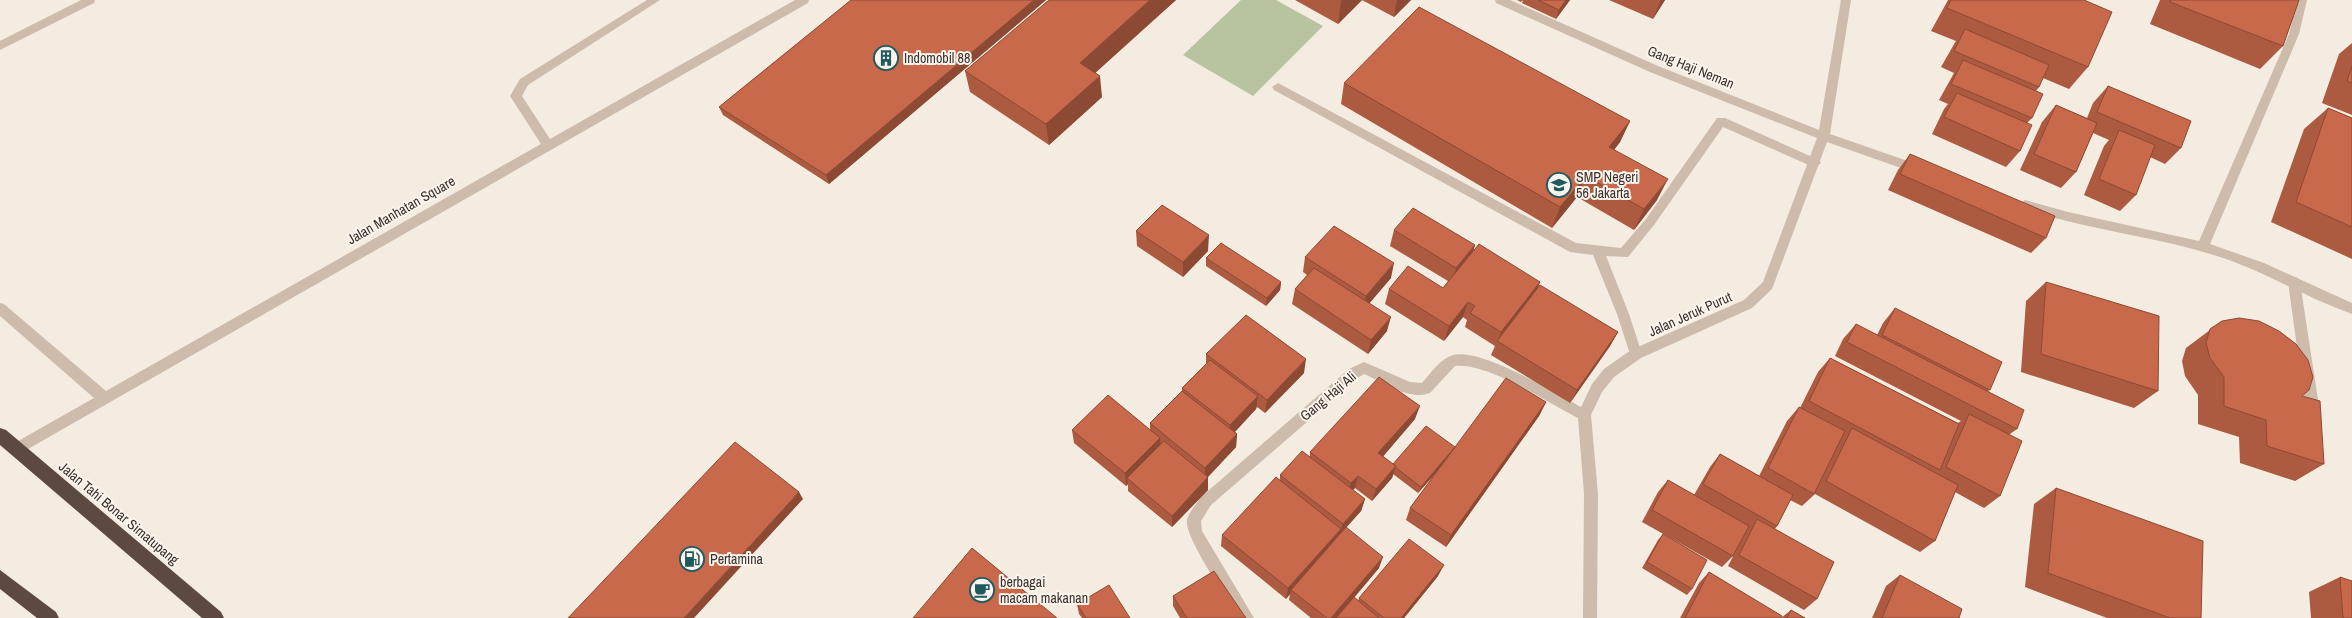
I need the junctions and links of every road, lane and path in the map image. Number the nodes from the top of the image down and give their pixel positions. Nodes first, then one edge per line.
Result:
1 (90, 0) edge
2 (655, 0) edge
3 (804, 0) edge
4 (1500, 0) edge
5 (1846, 0) edge
6 (2302, 0) edge
7 (0, 46) edge
8 (1278, 87) dead end
9 (1824, 135) junction
10 (548, 146) junction
11 (1815, 163) junction
12 (1927, 172) edge
13 (2009, 200) edge
14 (2203, 247) junction
15 (1597, 250) junction
16 (2294, 282) junction
17 (0, 308) edge
18 (2352, 309) edge
19 (1636, 354) junction
20 (104, 398) junction
21 (1584, 415) junction
22 (2315, 424) edge
23 (0, 435) edge
24 (16, 449) junction
25 (0, 578) edge
26 (50, 618) edge
27 (215, 618) edge
28 (1247, 618) edge
29 (1590, 618) edge

1 - 7 street
2 - 10 street
3 - 10 street, Jalan Manhatan Square
4 - 9 street, Gang Haji Neman
5 - 9 street, Jalan Jeruk Purut
6 - 14 street
8 - 15 street
9 - 11 street, Jalan Jeruk Purut
9 - 12 street, Gang Haji Neman
10 - 20 street, Jalan Manhatan Square
11 - 15 street
11 - 19 street, Jalan Jeruk Purut
13 - 14 street
14 - 16 street
15 - 19 street
16 - 18 street
16 - 22 street
17 - 20 street
19 - 21 street, Jalan Jeruk Purut
20 - 24 street, Jalan Manhatan Square
21 - 28 street, Gang Haji Ali
21 - 29 street
23 - 24 highway, Jalan Tahi Bonar Simatupang
24 - 27 highway, Jalan Tahi Bonar Simatupang
25 - 26 highway

